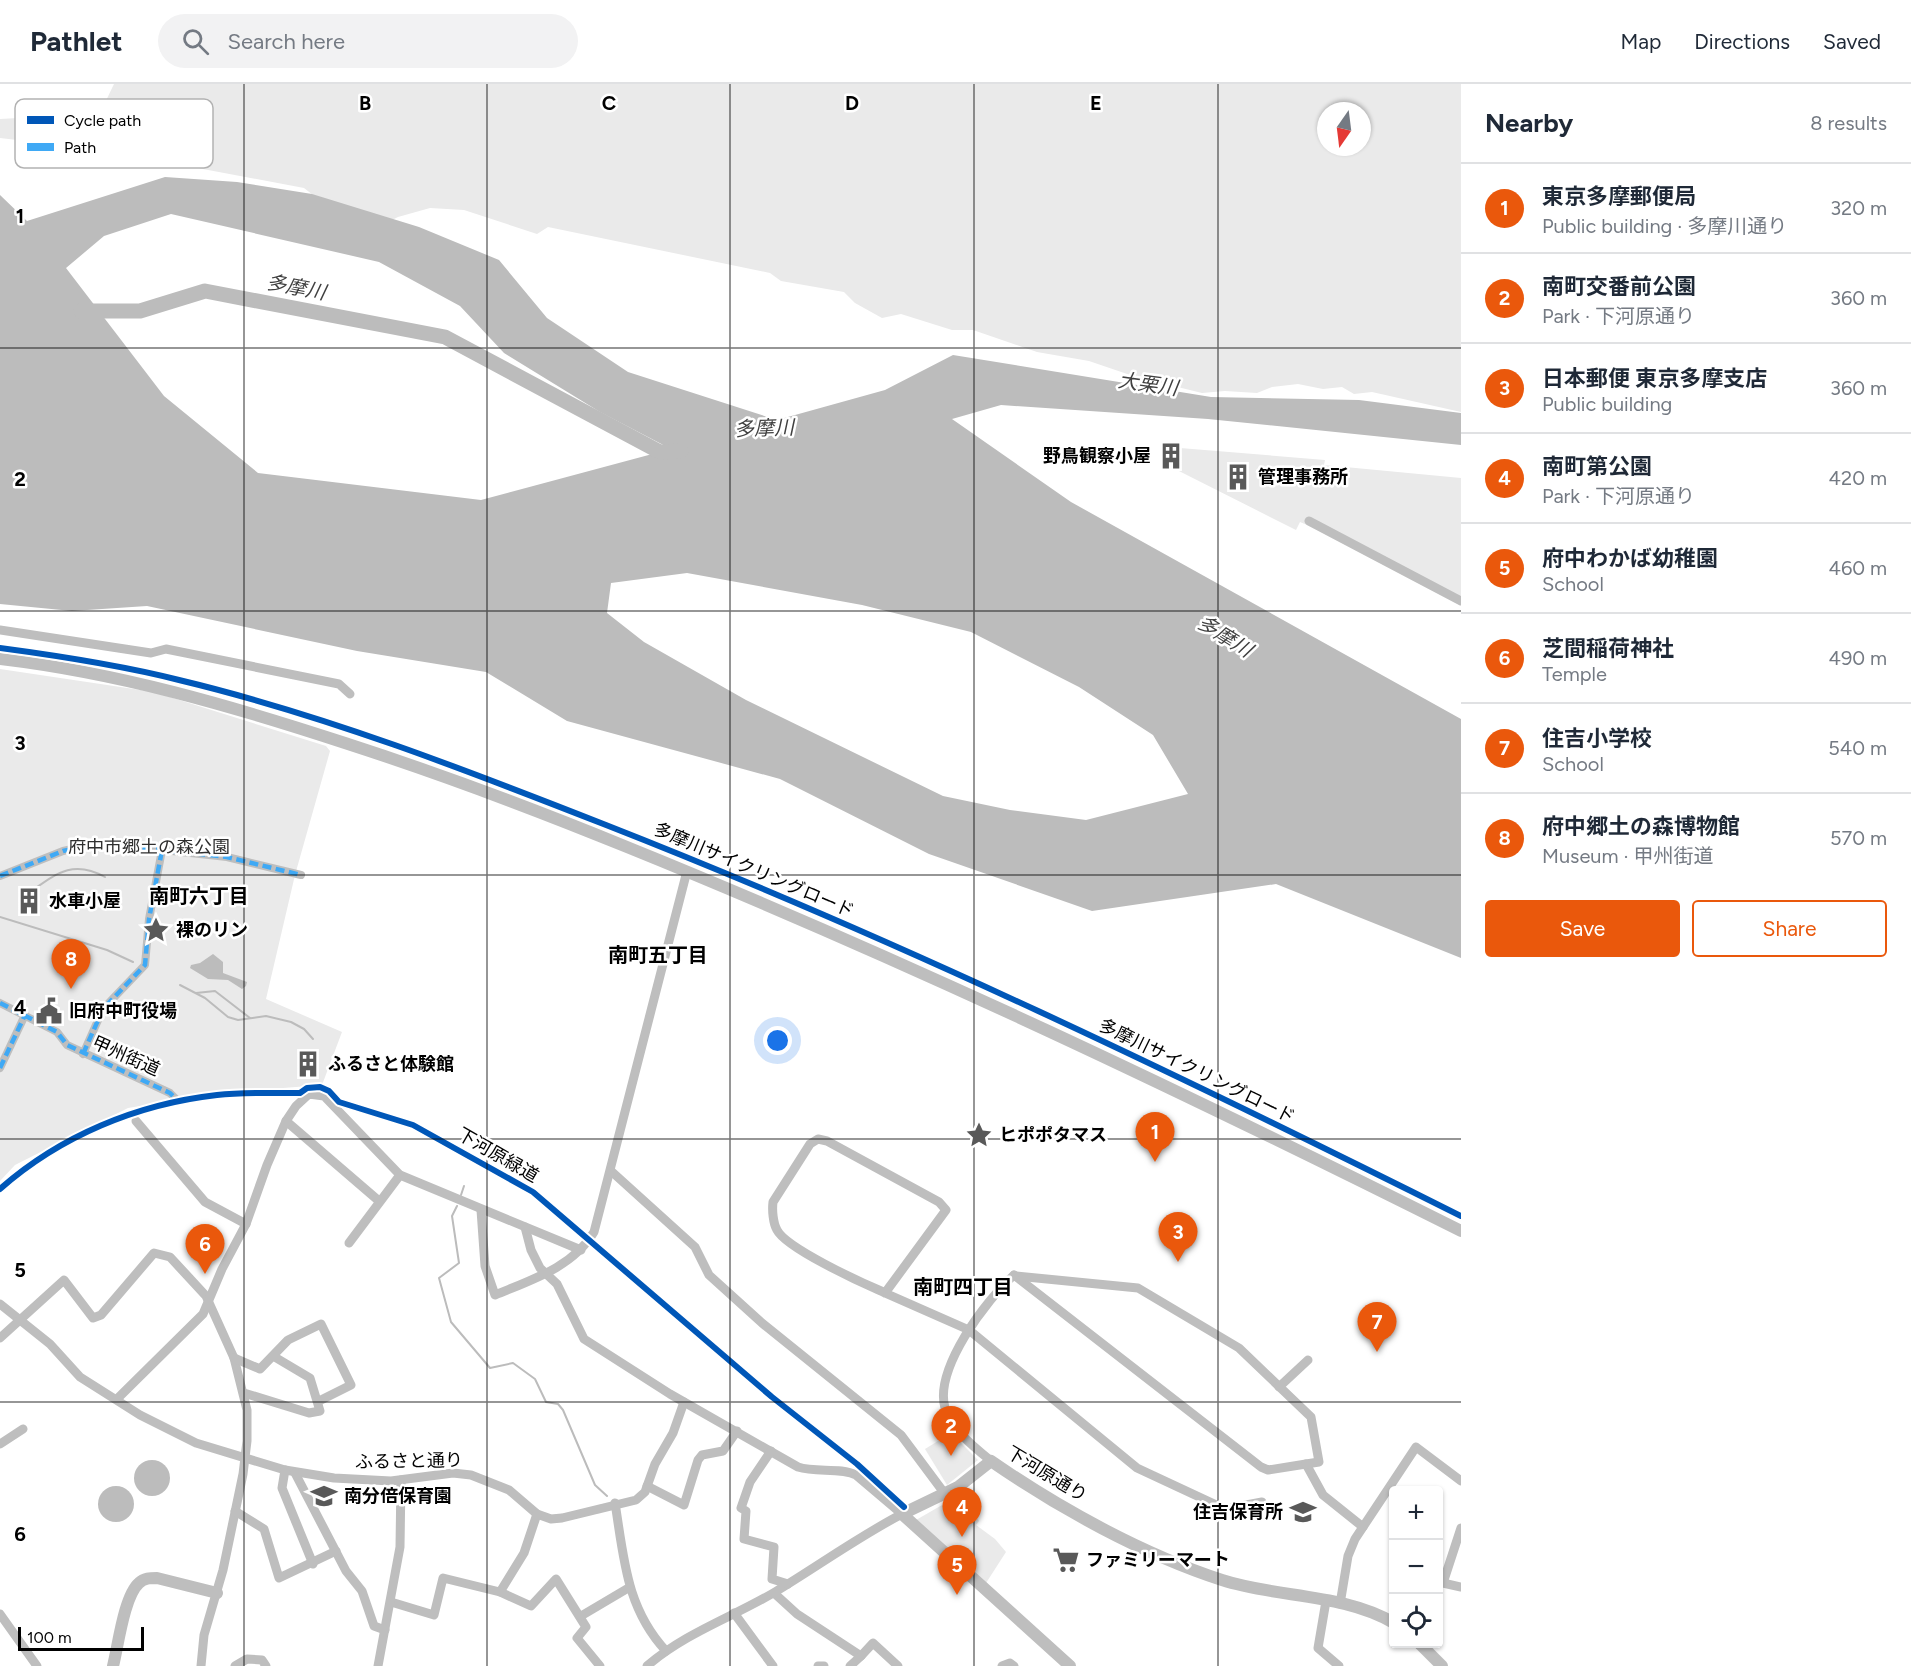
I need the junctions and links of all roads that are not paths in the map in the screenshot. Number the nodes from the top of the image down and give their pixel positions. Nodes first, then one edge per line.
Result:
1 (1309, 522) dead end
2 (1461, 601) edge
3 (0, 630) edge
4 (0, 659) edge
5 (350, 694) dead end
6 (162, 850) junction
7 (687, 871) junction
8 (301, 875) dead end
9 (0, 876) edge
10 (0, 1003) edge
11 (25, 1015) junction
12 (83, 1054) junction
13 (0, 1068) edge
14 (177, 1100) dead end
15 (136, 1121) dead end
16 (286, 1121) junction
17 (611, 1171) junction
18 (400, 1175) junction
19 (379, 1201) junction
20 (481, 1210) junction
21 (246, 1224) junction
22 (525, 1227) junction
23 (1461, 1231) edge
24 (349, 1243) dead end
25 (581, 1250) junction
26 (546, 1272) junction
27 (1014, 1275) junction
28 (885, 1293) junction
29 (208, 1303) junction
30 (0, 1304) edge
31 (19, 1322) junction
32 (969, 1330) junction
33 (0, 1338) edge
34 (273, 1356) junction
35 (234, 1358) junction
36 (1308, 1360) dead end
37 (1279, 1387) junction
38 (244, 1393) junction
39 (117, 1399) junction
40 (319, 1401) junction
41 (684, 1402) junction
42 (23, 1429) dead end
43 (737, 1431) junction
44 (0, 1444) edge
45 (771, 1451) junction
46 (245, 1459) junction
47 (991, 1461) junction
48 (1306, 1464) junction
49 (285, 1470) junction
50 (295, 1473) junction
51 (401, 1480) junction
52 (1461, 1481) edge
53 (647, 1486) junction
54 (945, 1494) junction
55 (1262, 1502) dead end
56 (615, 1503) junction
57 (235, 1510) junction
58 (537, 1514) junction
59 (902, 1514) junction
60 (1362, 1527) junction
61 (1461, 1528) edge
62 (1459, 1543) edge
63 (336, 1551) junction
64 (313, 1564) junction
65 (788, 1584) junction
66 (630, 1587) junction
67 (1461, 1587) edge
68 (500, 1592) junction
69 (217, 1593) junction
70 (774, 1593) junction
71 (1326, 1601) junction
72 (391, 1602) junction
73 (1340, 1604) junction
74 (0, 1614) edge
75 (734, 1614) junction
76 (581, 1616) junction
77 (1389, 1621) edge
78 (385, 1630) junction
79 (1424, 1648) edge
80 (666, 1651) junction
81 (861, 1656) junction
82 (37, 1666) edge
83 (113, 1666) edge
84 (201, 1666) edge
85 (235, 1666) edge
86 (267, 1666) edge
87 (378, 1666) edge
88 (600, 1666) edge
89 (647, 1666) edge
90 (773, 1666) edge
91 (818, 1666) edge
92 (824, 1666) edge
93 (850, 1666) edge
94 (898, 1666) edge
95 (1002, 1666) edge
96 (1014, 1666) edge
97 (1070, 1666) edge
98 (1339, 1666) edge
99 (1442, 1666) edge

1 - 2 street
3 - 5 street
4 - 7 street
6 - 8 street
6 - 9 street
6 - 12 street
7 - 17 street
7 - 23 street
10 - 11 street, 甲州街道
11 - 12 street, 甲州街道
11 - 13 street
12 - 14 street, 甲州街道
15 - 21 street
16 - 18 street
16 - 19 street
16 - 21 street
17 - 25 street
17 - 54 street
18 - 19 street
18 - 20 street
19 - 24 street
20 - 22 street
20 - 26 street
21 - 29 street
22 - 25 street
22 - 26 street
25 - 26 street
26 - 41 street
27 - 32 street
27 - 37 street
27 - 48 street
28 - 28 street
28 - 32 street
29 - 31 street
29 - 35 street
29 - 39 street
30 - 31 street, ふるさと通り
31 - 33 street
31 - 39 street, ふるさと通り
32 - 47 street
32 - 55 street
34 - 35 street
34 - 40 street
34 - 40 street
35 - 38 street
36 - 37 street
37 - 48 street
38 - 40 street
38 - 46 street
39 - 46 street, ふるさと通り
41 - 43 street
41 - 53 street
42 - 44 street
43 - 45 street
43 - 53 street
45 - 59 street
45 - 65 street
46 - 49 street, ふるさと通り
46 - 57 street
47 - 54 street, 下河原通り
47 - 71 street, 下河原通り
48 - 60 street
49 - 50 street, ふるさと通り
49 - 64 street
50 - 51 street, ふるさと通り
50 - 63 street
51 - 58 street, ふるさと通り
51 - 72 street
52 - 60 street
53 - 56 street
54 - 59 street, 下河原通り
56 - 58 street
56 - 66 street
57 - 64 street
57 - 69 street
58 - 68 street
59 - 65 street, 下河原通り
59 - 97 street
60 - 73 street
61 - 62 street
62 - 67 street
63 - 64 street
63 - 78 street
65 - 70 street, 下河原通り
66 - 76 street
66 - 80 street
68 - 72 street
68 - 76 street
69 - 83 street
69 - 84 street
70 - 75 street, 下河原通り
70 - 81 street
71 - 73 street, 下河原通り
71 - 98 street
72 - 78 street
73 - 77 street, 下河原通り
74 - 82 street
75 - 80 street, 下河原通り
75 - 90 street
76 - 88 street
78 - 87 street
79 - 99 street
80 - 89 street, 下河原通り
81 - 93 street
81 - 94 street
85 - 86 street
91 - 92 street
95 - 96 street

